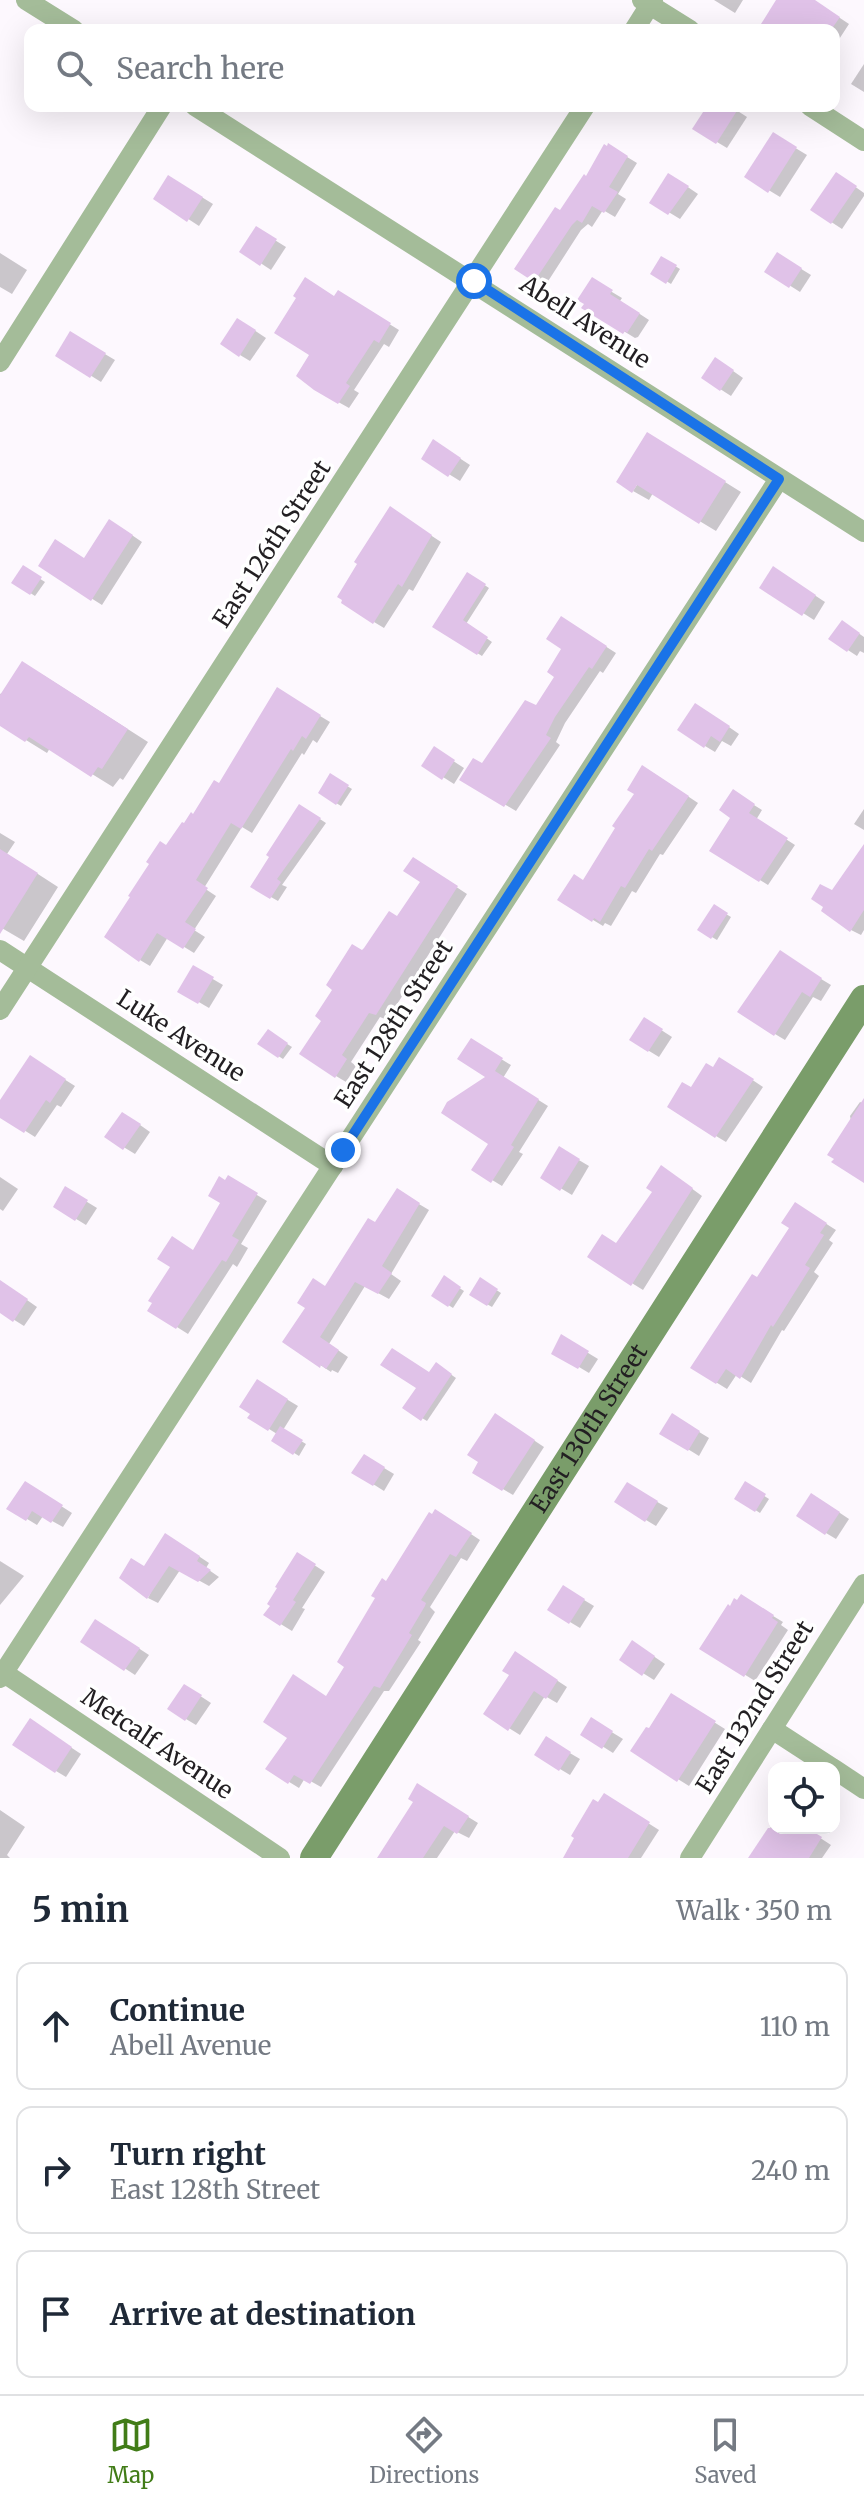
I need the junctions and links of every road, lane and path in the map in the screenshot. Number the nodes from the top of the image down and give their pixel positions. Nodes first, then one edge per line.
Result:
1 (26, 0) edge
2 (648, 2) edge
3 (64, 24) edge
4 (637, 24) edge
5 (681, 24) edge
6 (158, 112) edge
7 (205, 112) edge
8 (581, 112) edge
9 (819, 112) edge
10 (864, 141) edge
11 (474, 281) junction
12 (0, 362) edge
13 (779, 479) junction
14 (864, 532) edge
15 (0, 950) edge
16 (27, 968) junction
17 (864, 999) edge
18 (0, 1010) edge
19 (333, 1166) junction
20 (864, 1584) edge
21 (2, 1676) edge
22 (772, 1729) junction
23 (822, 1762) edge
24 (840, 1774) edge
25 (864, 1789) edge
26 (280, 1858) edge
27 (314, 1858) edge
28 (690, 1858) edge

1 - 3 street
2 - 4 street
2 - 5 street
6 - 12 street
7 - 11 street, Abell Avenue
8 - 11 street, East 126th Street
9 - 10 street
11 - 13 street, Abell Avenue
11 - 16 street, East 126th Street
13 - 14 street, Abell Avenue
13 - 19 street, East 128th Street
15 - 16 street, Luke Avenue
16 - 18 street, East 126th Street
16 - 19 street, Luke Avenue
17 - 27 street, East 130th Street
19 - 21 street, East 128th Street
20 - 22 street, East 132nd Street
21 - 26 street, Metcalf Avenue
22 - 23 street
22 - 28 street, East 132nd Street
24 - 25 street

